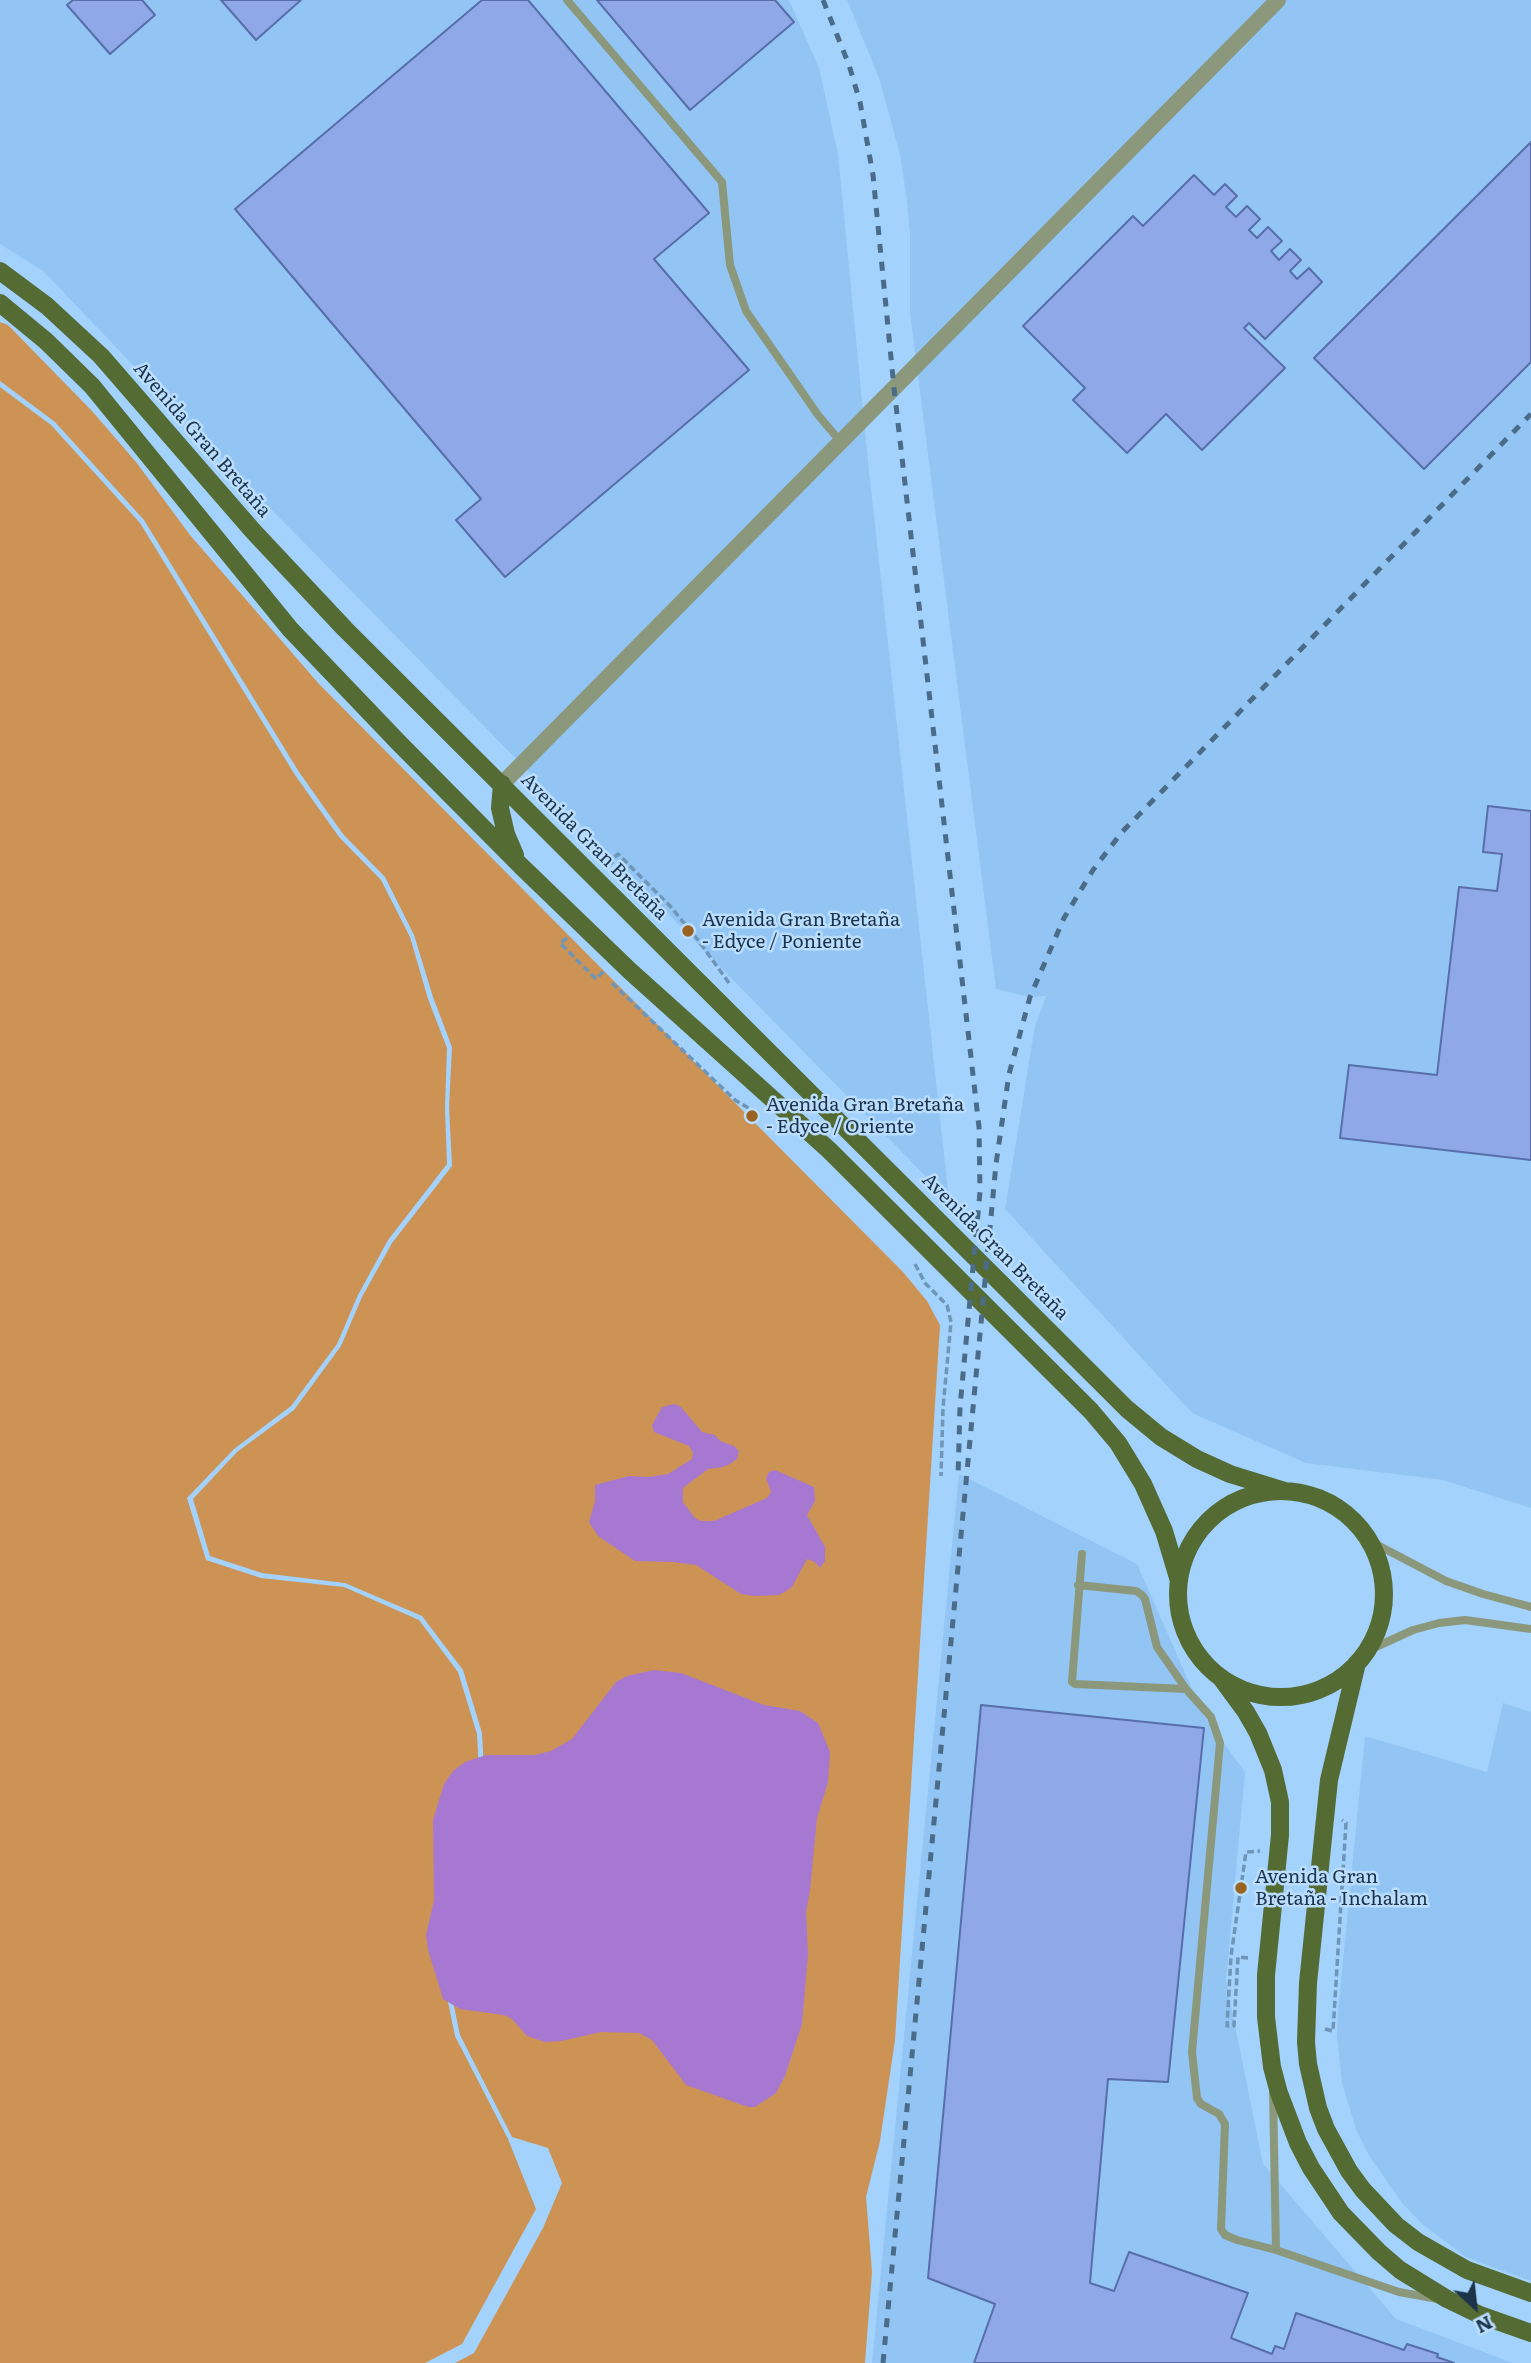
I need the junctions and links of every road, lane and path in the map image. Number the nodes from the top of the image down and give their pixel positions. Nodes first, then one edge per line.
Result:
1 (567, 0) edge
2 (1278, 0) edge
3 (0, 271) edge
4 (0, 303) edge
5 (840, 440) junction
6 (502, 784) junction
7 (521, 866) junction
8 (670, 905) dead end
9 (634, 1004) dead end
10 (723, 1007) junction
11 (781, 1107) junction
12 (911, 1231) junction
13 (941, 1476) dead end
14 (1285, 1491) junction
15 (1368, 1540) junction
16 (1082, 1554) dead end
17 (1179, 1581) junction
18 (1079, 1585) junction
19 (1531, 1606) edge
20 (1531, 1629) edge
21 (1361, 1657) junction
22 (1221, 1678) junction
23 (1186, 1689) junction
24 (1325, 1810) junction
25 (1279, 1849) junction
26 (1231, 1956) dead end
27 (1336, 1963) dead end
28 (1272, 2067) junction
29 (1276, 2250) junction
30 (1531, 2293) edge
31 (1447, 2299) junction
32 (1531, 2333) edge

1 - 5 lane
2 - 5 street
3 - 6 main road, Avenida Gran Bretaña
4 - 7 main road
5 - 6 street
6 - 7 main road
6 - 10 main road, Avenida Gran Bretaña
7 - 11 main road
8 - 10 path
9 - 11 path
10 - 14 main road, Avenida Gran Bretaña
11 - 12 main road
12 - 13 path
12 - 17 main road
14 - 15 main road
14 - 17 main road
15 - 19 lane
15 - 21 main road
16 - 18 lane
17 - 22 main road
18 - 23 lane
18 - 23 lane
20 - 21 lane
21 - 22 main road
21 - 24 main road
22 - 25 main road
23 - 29 lane
24 - 27 path
24 - 30 main road
25 - 26 path
25 - 28 main road
28 - 29 lane
28 - 31 main road
29 - 31 lane
31 - 32 main road

